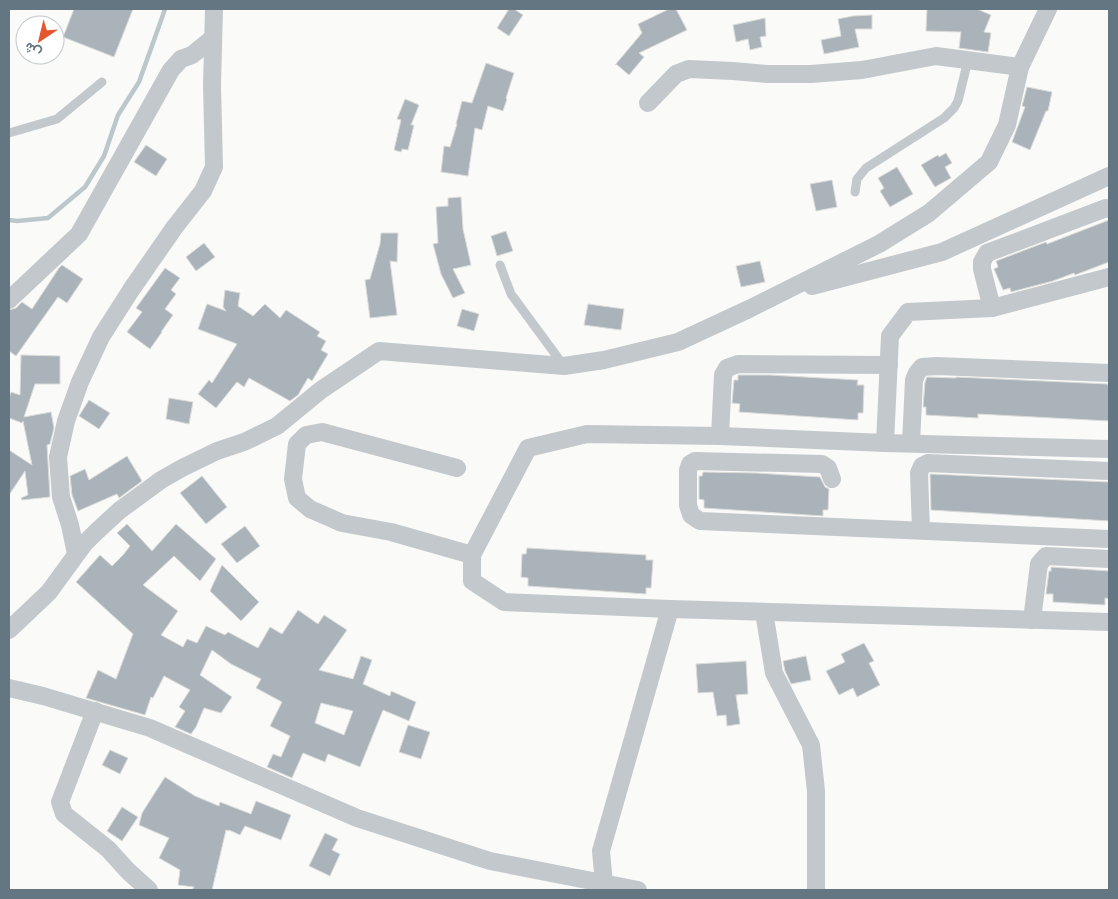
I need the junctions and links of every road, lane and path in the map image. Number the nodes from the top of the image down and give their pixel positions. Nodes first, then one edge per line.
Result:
1 (214, 9) edge
2 (1048, 9) edge
3 (213, 38) junction
4 (968, 60) junction
5 (1020, 67) junction
6 (102, 82) dead end
7 (648, 103) dead end
8 (9, 133) edge
9 (1109, 176) edge
10 (855, 192) dead end
11 (1109, 210) edge
12 (500, 265) dead end
13 (1109, 277) edge
14 (778, 294) junction
15 (9, 300) edge
16 (992, 308) junction
17 (889, 365) junction
18 (564, 366) junction
19 (1109, 373) edge
20 (720, 436) junction
21 (885, 443) junction
22 (911, 443) junction
23 (1109, 449) edge
24 (457, 468) dead end
25 (1109, 472) edge
26 (832, 479) dead end
27 (921, 530) junction
28 (1109, 539) edge
29 (76, 554) junction
30 (472, 555) junction
31 (1109, 559) edge
32 (670, 609) junction
33 (764, 612) junction
34 (1032, 620) junction
35 (1109, 622) edge
36 (9, 630) edge
37 (9, 688) edge
38 (95, 711) junction
39 (604, 884) junction
40 (148, 890) edge
41 (638, 890) edge
42 (816, 890) edge

1 - 3 street
2 - 5 street
3 - 15 street
3 - 29 street
4 - 5 street
4 - 7 street
4 - 10 lane
5 - 14 street
6 - 8 lane
9 - 14 street
11 - 16 street
12 - 18 lane
13 - 16 street
14 - 18 street
16 - 17 street
17 - 20 street
17 - 21 street
18 - 29 street
19 - 22 street
20 - 21 street
20 - 30 street
21 - 22 street
22 - 23 street
24 - 30 street
25 - 27 street
26 - 27 street
27 - 28 street
29 - 36 street
30 - 32 street
31 - 34 street
32 - 33 street
32 - 39 street
33 - 34 street
33 - 42 street
34 - 35 street
37 - 38 street
38 - 39 street
38 - 40 street
39 - 41 street

